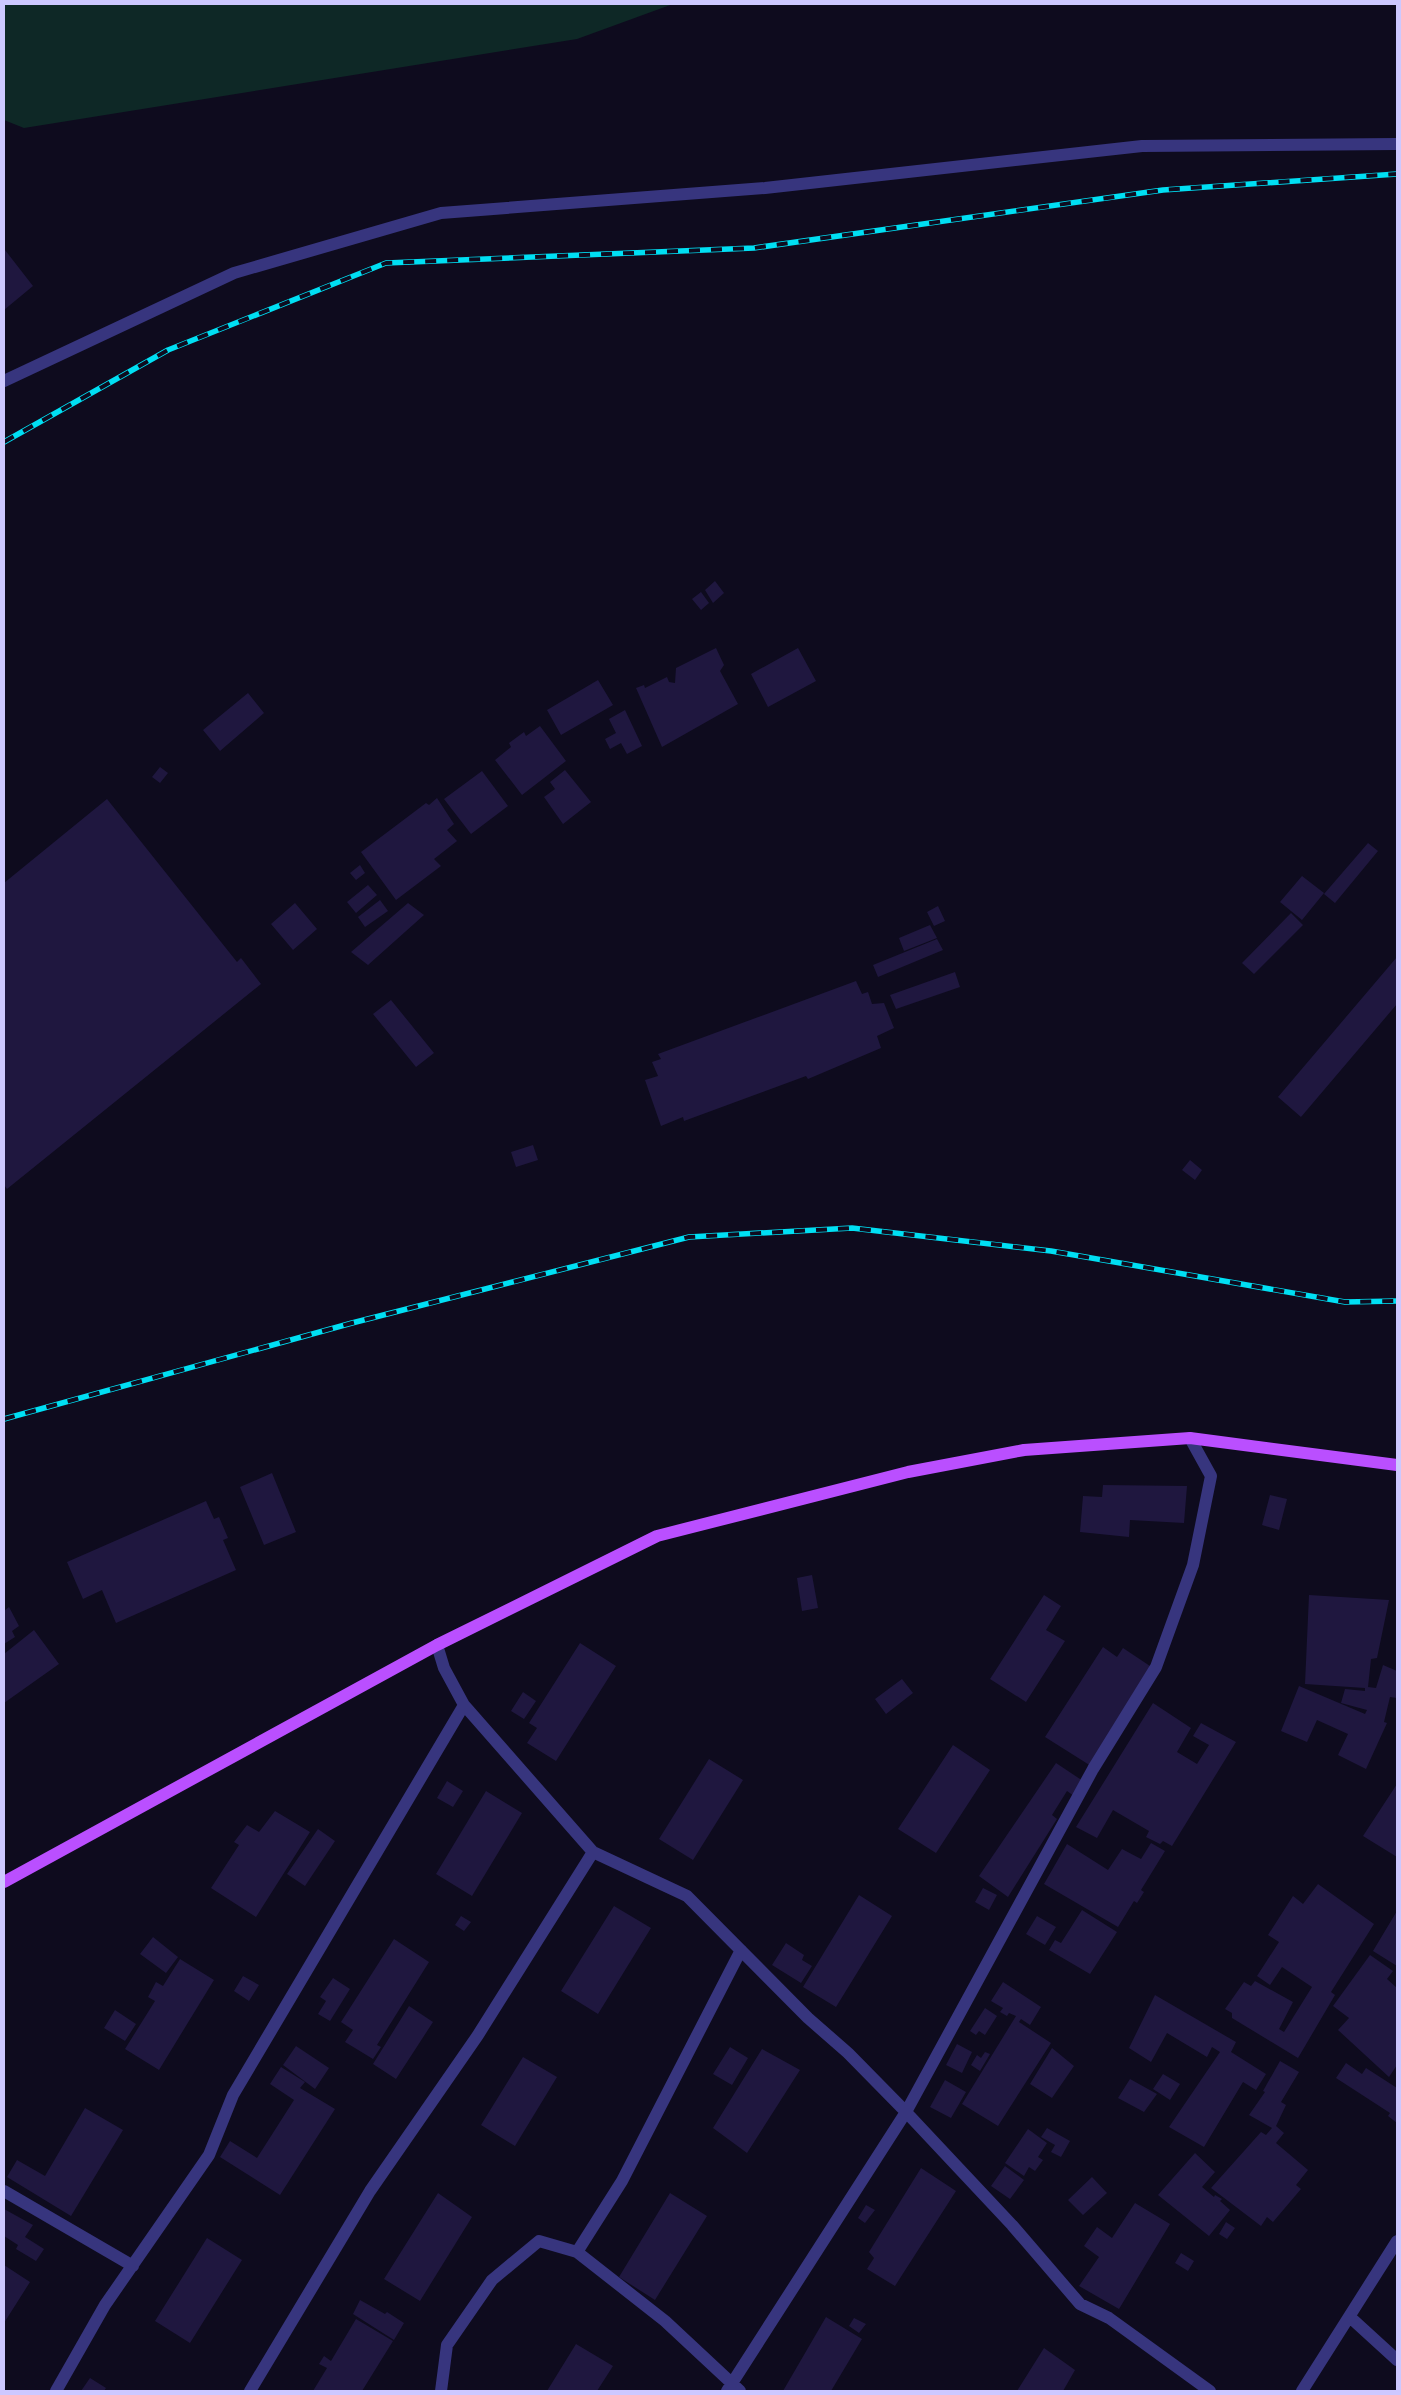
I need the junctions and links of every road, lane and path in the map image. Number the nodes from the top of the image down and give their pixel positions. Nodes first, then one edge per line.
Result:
1 (1397, 144) edge
2 (4, 381) edge
3 (1190, 1438) junction
4 (1397, 1465) edge
5 (437, 1645) junction
6 (464, 1705) junction
7 (592, 1852) junction
8 (4, 1882) edge
9 (741, 1950) junction
10 (906, 2112) junction
11 (4, 2192) edge
12 (1397, 2241) edge
13 (577, 2252) junction
14 (133, 2266) junction
15 (1351, 2318) junction
16 (1397, 2360) edge
17 (733, 2389) edge
18 (56, 2391) edge
19 (250, 2391) edge
20 (441, 2391) edge
21 (1210, 2391) edge
22 (1302, 2391) edge

1 - 2 street
3 - 4 main road
3 - 5 main road
3 - 10 street
5 - 6 street
5 - 8 main road
6 - 7 street
6 - 14 street
7 - 9 street
7 - 19 street
9 - 10 street
9 - 13 street
10 - 17 street
10 - 21 street
11 - 14 street
12 - 15 street
13 - 17 street
13 - 20 street
14 - 18 street
15 - 16 street
15 - 22 street

